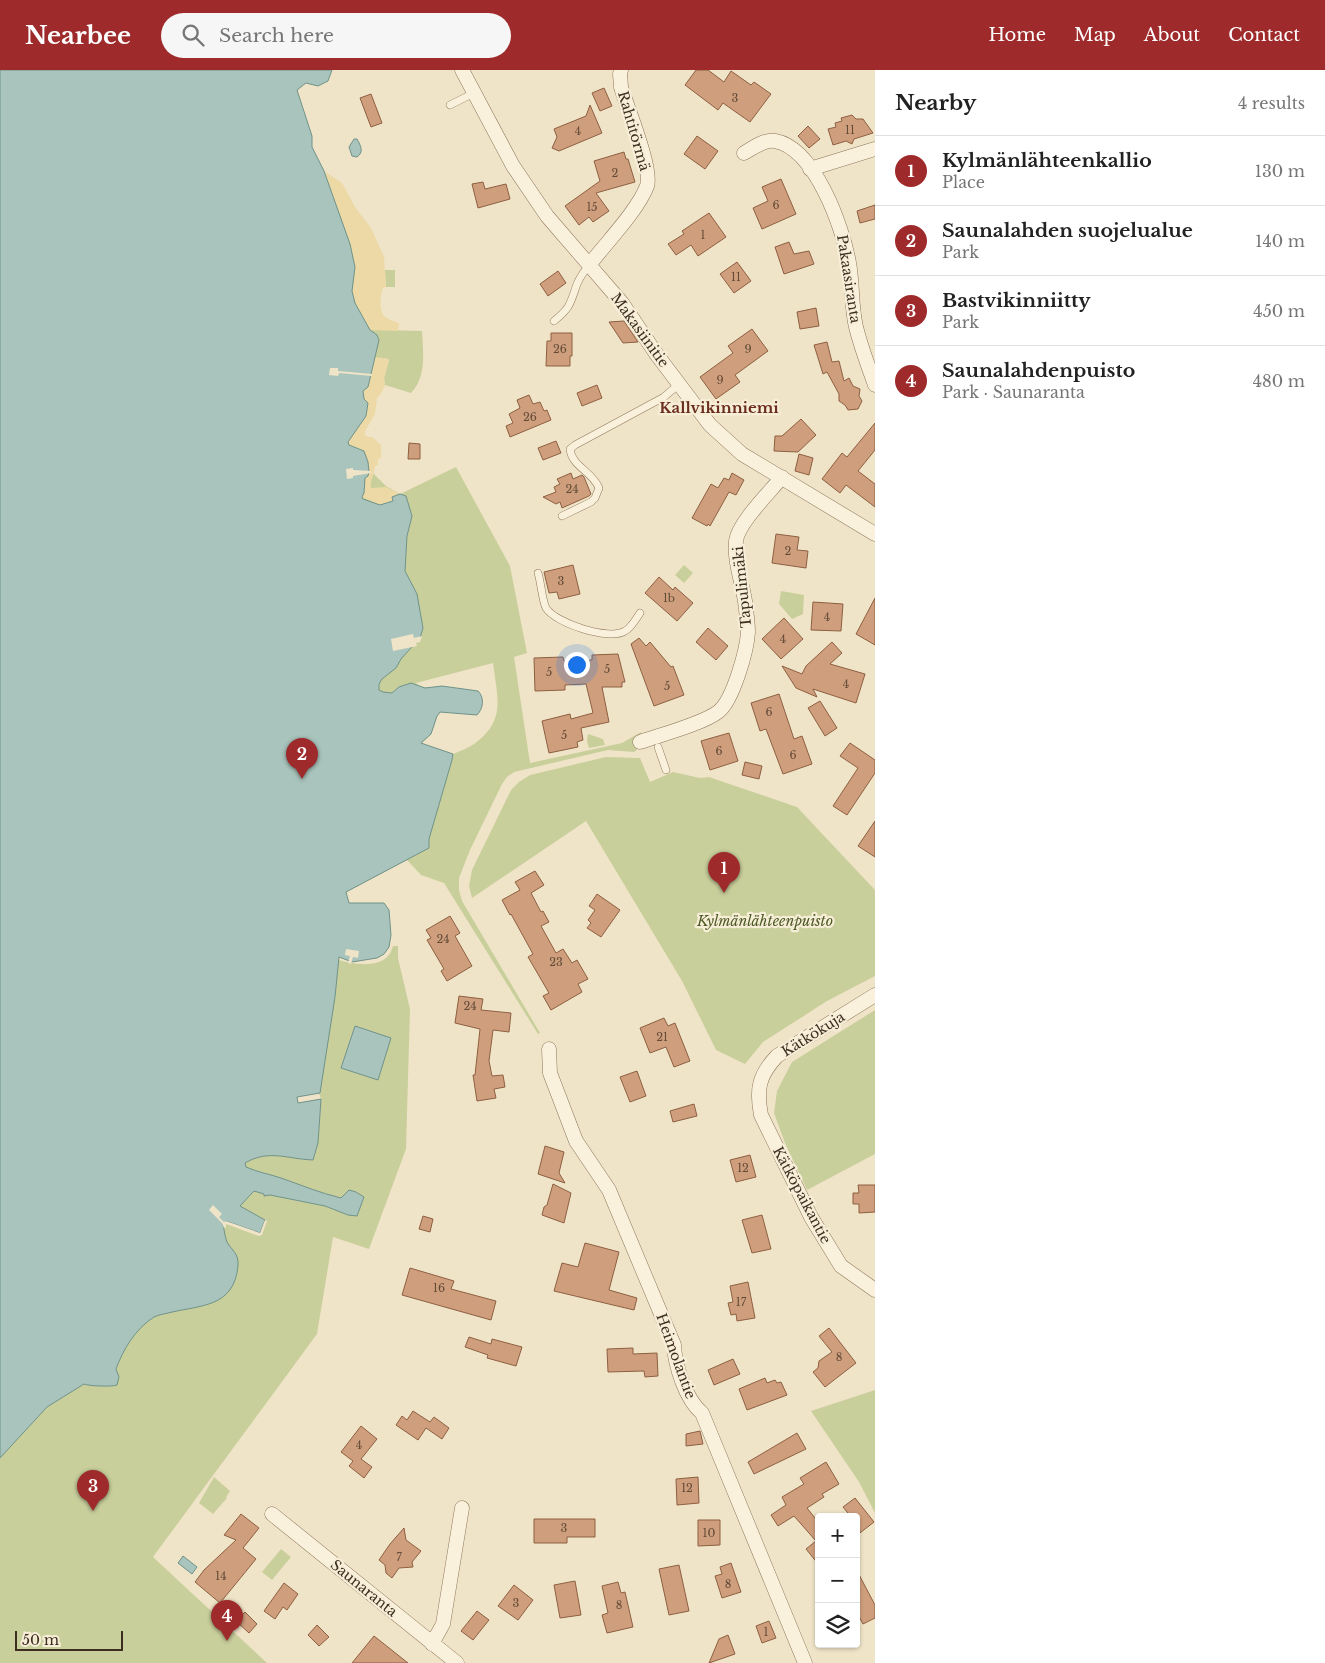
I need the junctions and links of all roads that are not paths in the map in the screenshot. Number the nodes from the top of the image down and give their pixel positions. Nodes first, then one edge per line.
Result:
1 (462, 70) edge
2 (621, 70) edge
3 (474, 93) junction
4 (450, 104) dead end
5 (875, 149) edge
6 (744, 154) dead end
7 (810, 169) junction
8 (590, 264) junction
9 (554, 321) dead end
10 (679, 384) junction
11 (875, 385) edge
12 (782, 477) junction
13 (562, 516) dead end
14 (875, 534) edge
15 (538, 573) dead end
16 (640, 613) dead end
17 (640, 742) dead end
18 (658, 747) dead end
19 (666, 770) dead end
20 (875, 995) edge
21 (549, 1049) dead end
22 (760, 1082) joint
23 (875, 1290) edge
24 (462, 1508) dead end
25 (272, 1514) dead end
26 (432, 1644) junction
27 (457, 1663) edge
28 (805, 1663) edge

1 - 3 street, Makasiinitie
2 - 8 street, Rahtitörmä
3 - 4 lane
3 - 8 street, Makasiinitie
5 - 7 street
6 - 7 street, Pakaasiranta
7 - 11 street, Pakaasiranta
8 - 9 lane
8 - 10 street, Makasiinitie
10 - 12 street, Makasiinitie
10 - 13 lane
12 - 14 street, Makasiinitie
12 - 17 street, Tapulimäki
15 - 16 lane
18 - 19 lane
20 - 22 street, Kätkökuja
21 - 28 street, Heimolantie
22 - 23 street, Kätköpaikantie
24 - 26 street
25 - 26 street, Saunaranta
26 - 27 street, Saunaranta

